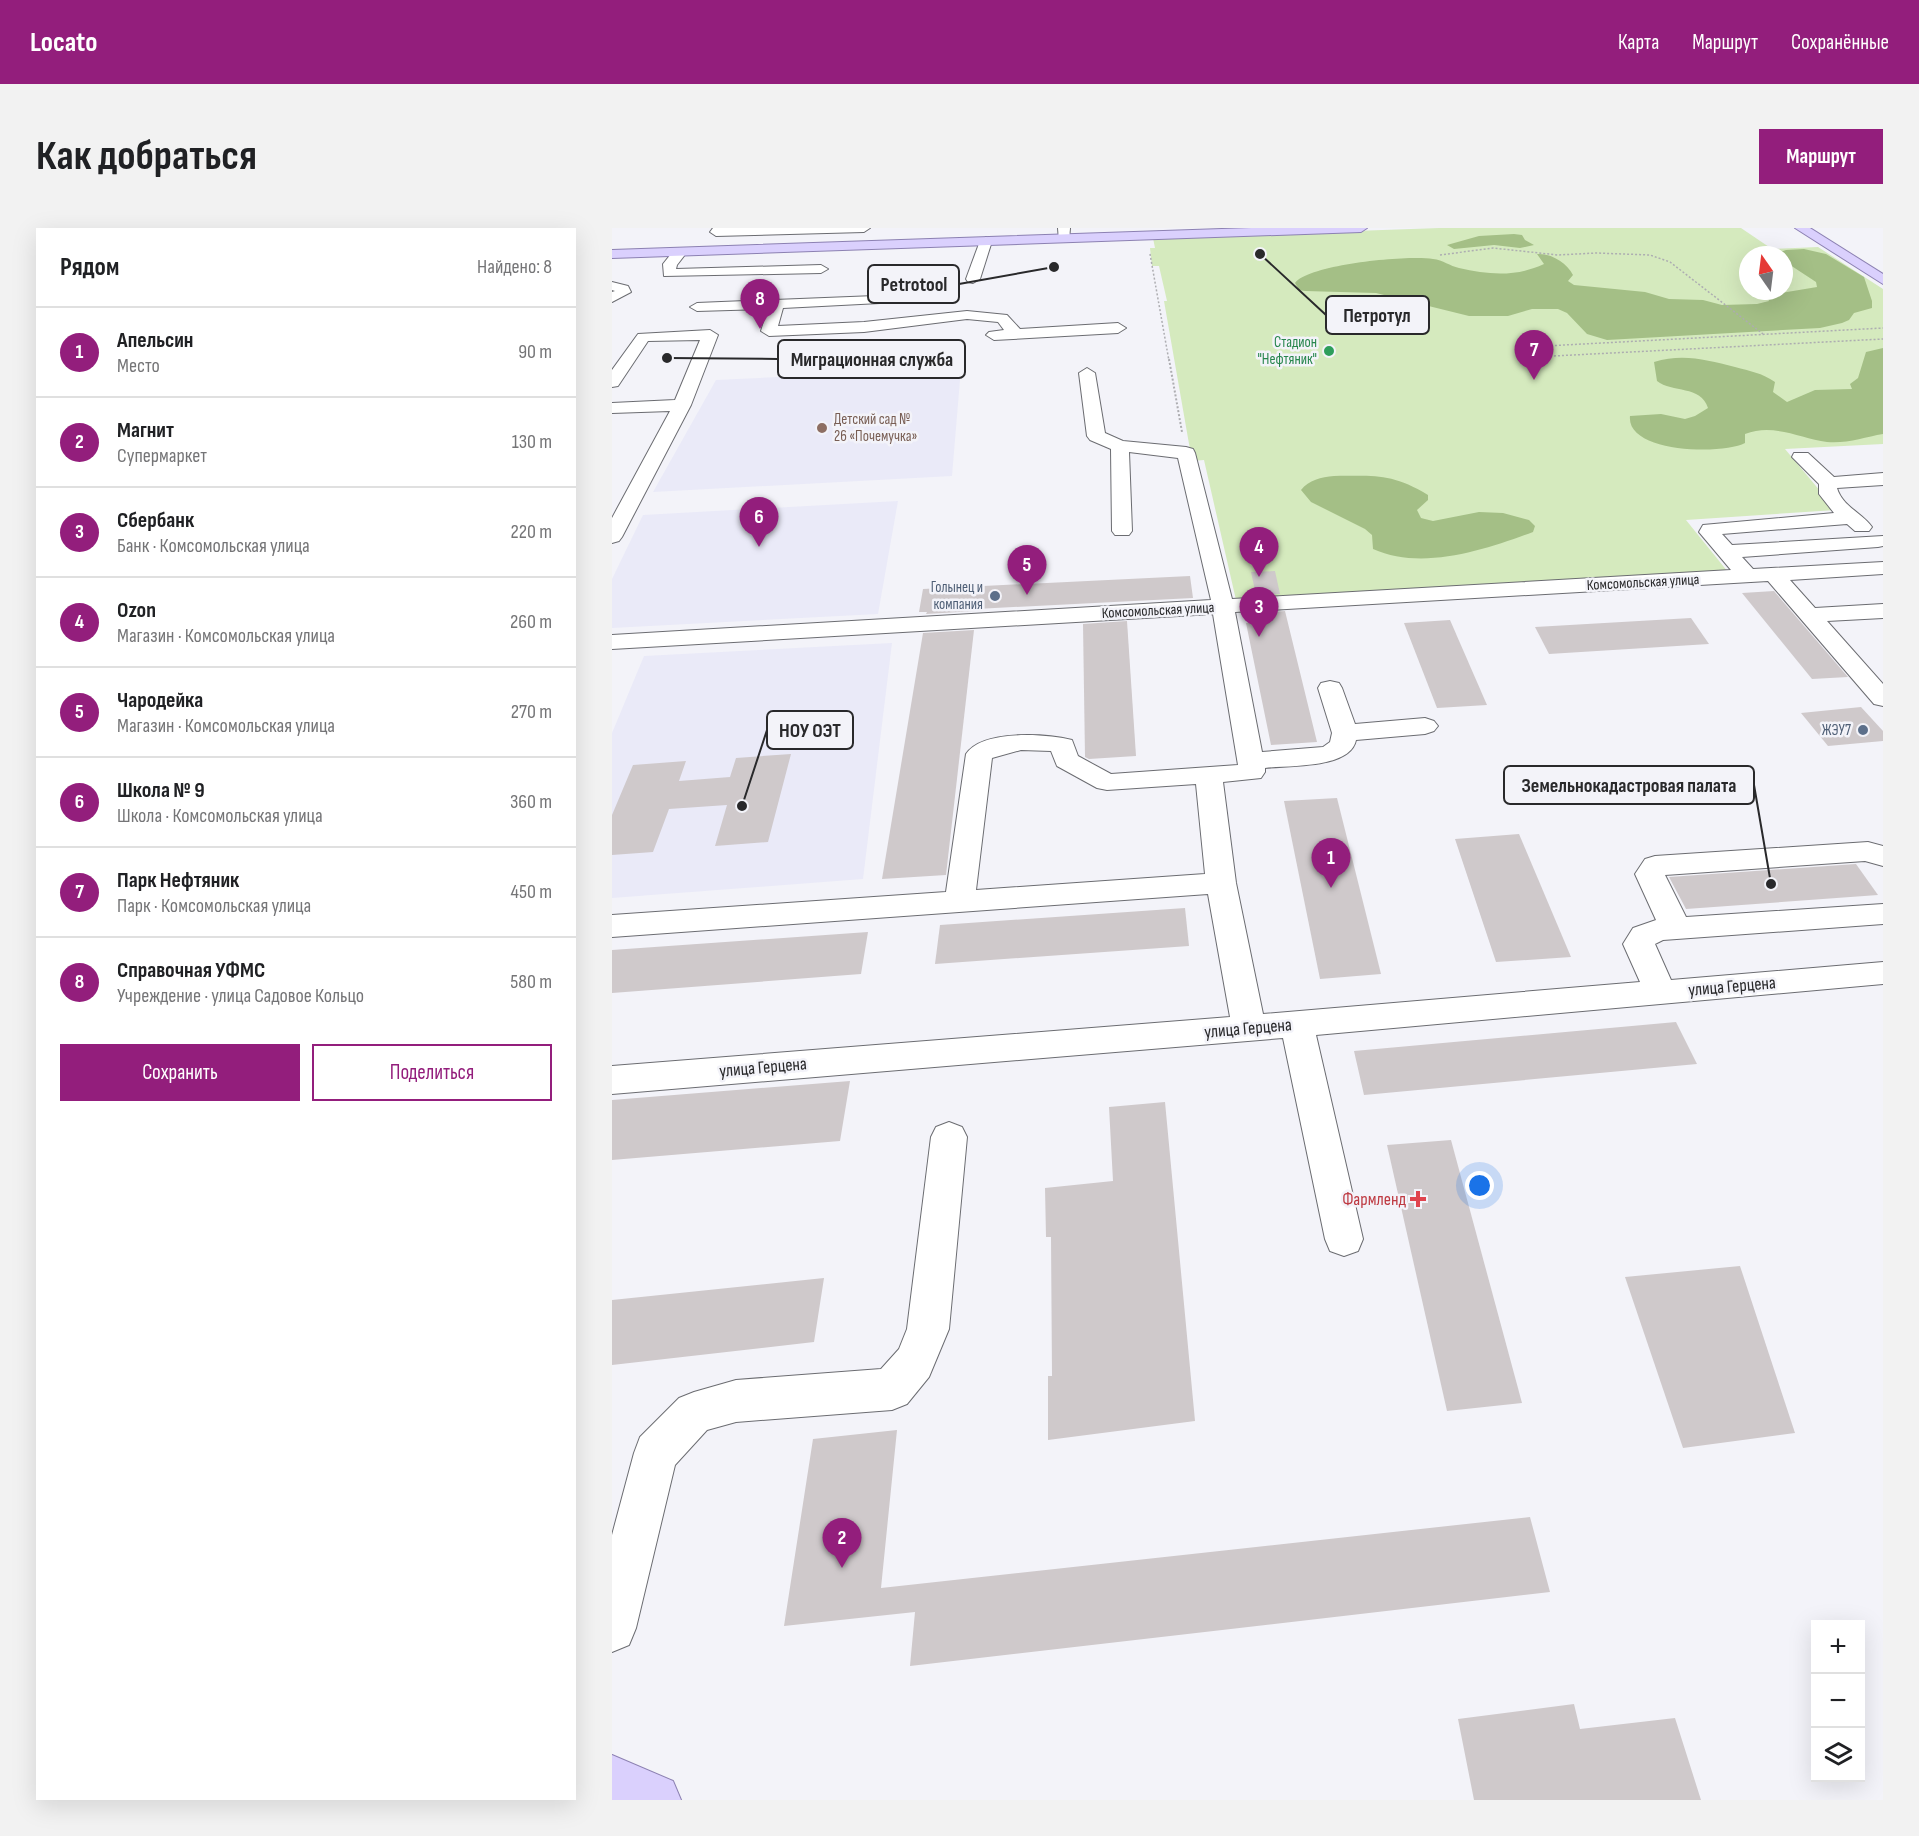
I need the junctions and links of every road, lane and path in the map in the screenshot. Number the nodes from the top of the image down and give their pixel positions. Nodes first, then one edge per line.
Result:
1 (719, 228) edge
2 (864, 228) edge
3 (1361, 228) edge
4 (1801, 228) edge
5 (1282, 229) edge
6 (1131, 232) edge
7 (1064, 233) edge
8 (1146, 236) junction
9 (992, 237) edge
10 (772, 249) joint
11 (696, 251) joint
12 (680, 252) junction
13 (612, 254) edge
14 (1440, 255) dead end
15 (973, 279) dead end
16 (1883, 280) edge
17 (817, 281) junction
18 (612, 286) edge
19 (612, 298) edge
20 (874, 300) dead end
21 (777, 304) junction
22 (697, 307) dead end
23 (864, 327) junction
24 (1118, 328) dead end
25 (1883, 328) edge
26 (1016, 334) junction
27 (1763, 334) junction
28 (980, 336) dead end
29 (1883, 339) edge
30 (873, 342) dead end
31 (1527, 347) dead end
32 (1534, 357) dead end
33 (1087, 373) dead end
34 (612, 382) edge
35 (682, 405) junction
36 (612, 408) edge
37 (1120, 446) junction
38 (1186, 453) junction
39 (1801, 457) dead end
40 (1883, 479) edge
41 (1828, 483) junction
42 (1852, 518) junction
43 (1122, 531) dead end
44 (612, 537) edge
45 (1880, 543) edge
46 (1726, 552) junction
47 (1883, 568) edge
48 (1774, 575) junction
49 (1747, 576) junction
50 (1223, 606) junction
51 (1883, 611) edge
52 (1809, 615) junction
53 (612, 642) edge
54 (1330, 688) dead end
55 (1883, 699) edge
56 (1425, 726) dead end
57 (1345, 733) junction
58 (1251, 761) junction
59 (1209, 775) junction
60 (1883, 857) edge
61 (1221, 883) junction
62 (958, 903) junction
63 (1883, 915) edge
64 (612, 926) edge
65 (1676, 929) junction
66 (1883, 973) edge
67 (1661, 992) junction
68 (1297, 1024) junction
69 (1249, 1028) junction
70 (612, 1080) edge
71 (949, 1137) dead end
72 (1344, 1239) dead end
73 (612, 1628) edge
74 (612, 1781) edge
75 (654, 1800) edge

1 - 2 street
3 - 5 main road
4 - 16 main road
5 - 8 main road
6 - 7 main road
6 - 8 main road
7 - 9 main road
8 - 38 path
9 - 10 main road
9 - 15 street
10 - 11 street
11 - 12 main road
12 - 13 main road
12 - 17 street
14 - 27 path
17 - 20 street
17 - 21 street
18 - 19 street
21 - 22 street
21 - 23 street
23 - 26 street
23 - 30 street
24 - 26 street
25 - 27 path
26 - 28 street
27 - 31 path
29 - 32 path
33 - 37 street
34 - 35 street
35 - 36 street
35 - 44 street
37 - 38 street
37 - 43 street
38 - 50 street
39 - 41 street
40 - 41 street
41 - 42 street
42 - 45 street
42 - 46 street
45 - 46 street
46 - 49 street
47 - 48 street, Комсомольская улица
48 - 49 street, Комсомольская улица
48 - 52 street
49 - 50 street, Комсомольская улица
50 - 53 street, Комсомольская улица
50 - 58 street
51 - 52 street
52 - 55 street
54 - 57 street
56 - 57 street
57 - 58 street
58 - 59 street
59 - 61 street
59 - 62 street
60 - 65 street
61 - 62 street
61 - 69 street
62 - 64 street
63 - 65 street
65 - 67 street
66 - 67 street, улица Герцена
67 - 68 street, улица Герцена
68 - 69 street, улица Герцена
68 - 72 street
69 - 70 street, улица Герцена
71 - 73 street
74 - 75 main road

